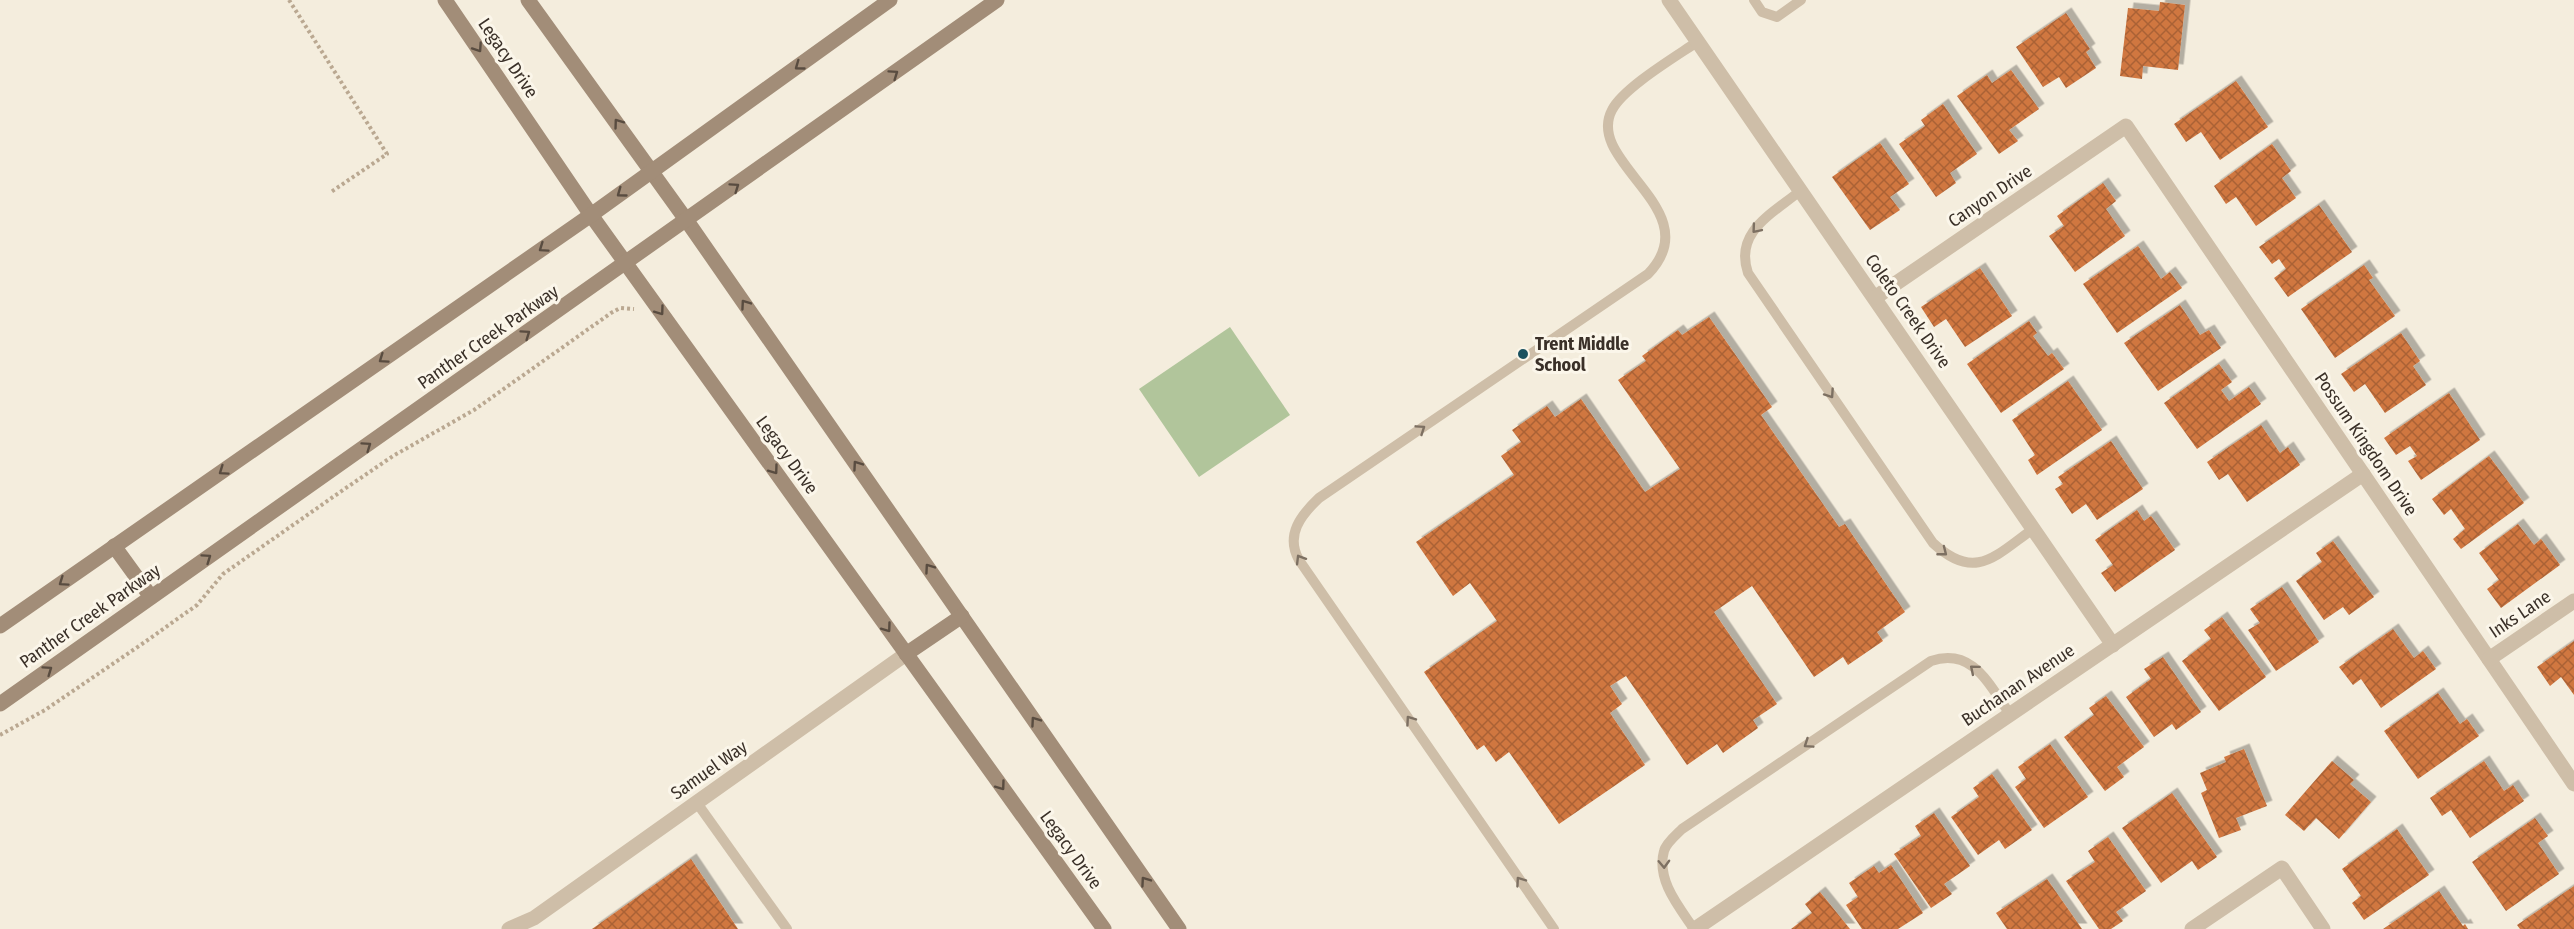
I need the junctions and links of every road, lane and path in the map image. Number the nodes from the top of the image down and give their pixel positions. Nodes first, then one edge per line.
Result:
1 (289, 0) edge
2 (445, 0) edge
3 (528, 0) edge
4 (890, 0) edge
5 (997, 0) edge
6 (1670, 0) edge
7 (1754, 0) edge
8 (1801, 0) edge
9 (1697, 42) junction
10 (2126, 126) joint
11 (652, 171) junction
12 (1800, 191) junction
13 (331, 192) dead end
14 (591, 215) junction
15 (687, 221) junction
16 (626, 263) junction
17 (1876, 297) junction
18 (634, 309) dead end
19 (2363, 474) junction
20 (2033, 529) junction
21 (114, 546) junction
22 (151, 597) junction
23 (2574, 601) edge
24 (962, 616) junction
25 (0, 626) edge
26 (2113, 645) junction
27 (906, 654) junction
28 (2489, 659) junction
29 (0, 704) edge
30 (2010, 714) junction
31 (0, 735) edge
32 (2574, 784) edge
33 (697, 803) junction
34 (530, 923) edge
35 (509, 929) edge
36 (786, 929) edge
37 (1104, 929) edge
38 (1179, 929) edge
39 (1554, 929) edge
40 (1695, 929) edge
41 (2192, 929) edge
42 (2324, 929) edge

1 - 13 path
2 -> 14 main road, Legacy Drive
11 -> 3 main road
4 -> 11 main road
15 -> 5 main road, Panther Creek Parkway
6 - 9 street, Coleto Creek Drive
7 - 8 lane
9 - 12 street, Coleto Creek Drive
39 -> 9 lane
10 - 17 street, Canyon Drive
10 - 19 street, Possum Kingdom Drive
11 -> 14 main road
11 - 15 main road
12 - 17 street, Coleto Creek Drive
12 -> 20 lane
14 - 16 main road, Legacy Drive
14 -> 21 main road
15 - 16 main road, Panther Creek Parkway
24 -> 15 main road
22 -> 16 main road, Panther Creek Parkway
16 -> 27 main road, Legacy Drive
17 - 20 street, Coleto Creek Drive
18 - 31 path
19 - 26 street, Buchanan Avenue
19 - 28 street, Possum Kingdom Drive
20 - 26 street, Coleto Creek Drive
21 - 22 main road
21 -> 25 main road
29 -> 22 main road, Panther Creek Parkway
23 - 28 street, Inks Lane
24 - 27 main road
38 -> 24 main road
26 - 30 street, Buchanan Avenue
27 - 33 street, Samuel Way
27 -> 37 main road, Legacy Drive
28 - 32 street, Possum Kingdom Drive
30 - 40 street, Buchanan Avenue
30 -> 40 lane
33 - 34 street, Samuel Way
33 - 36 lane
34 - 35 street, Samuel Way
41 - 42 street

